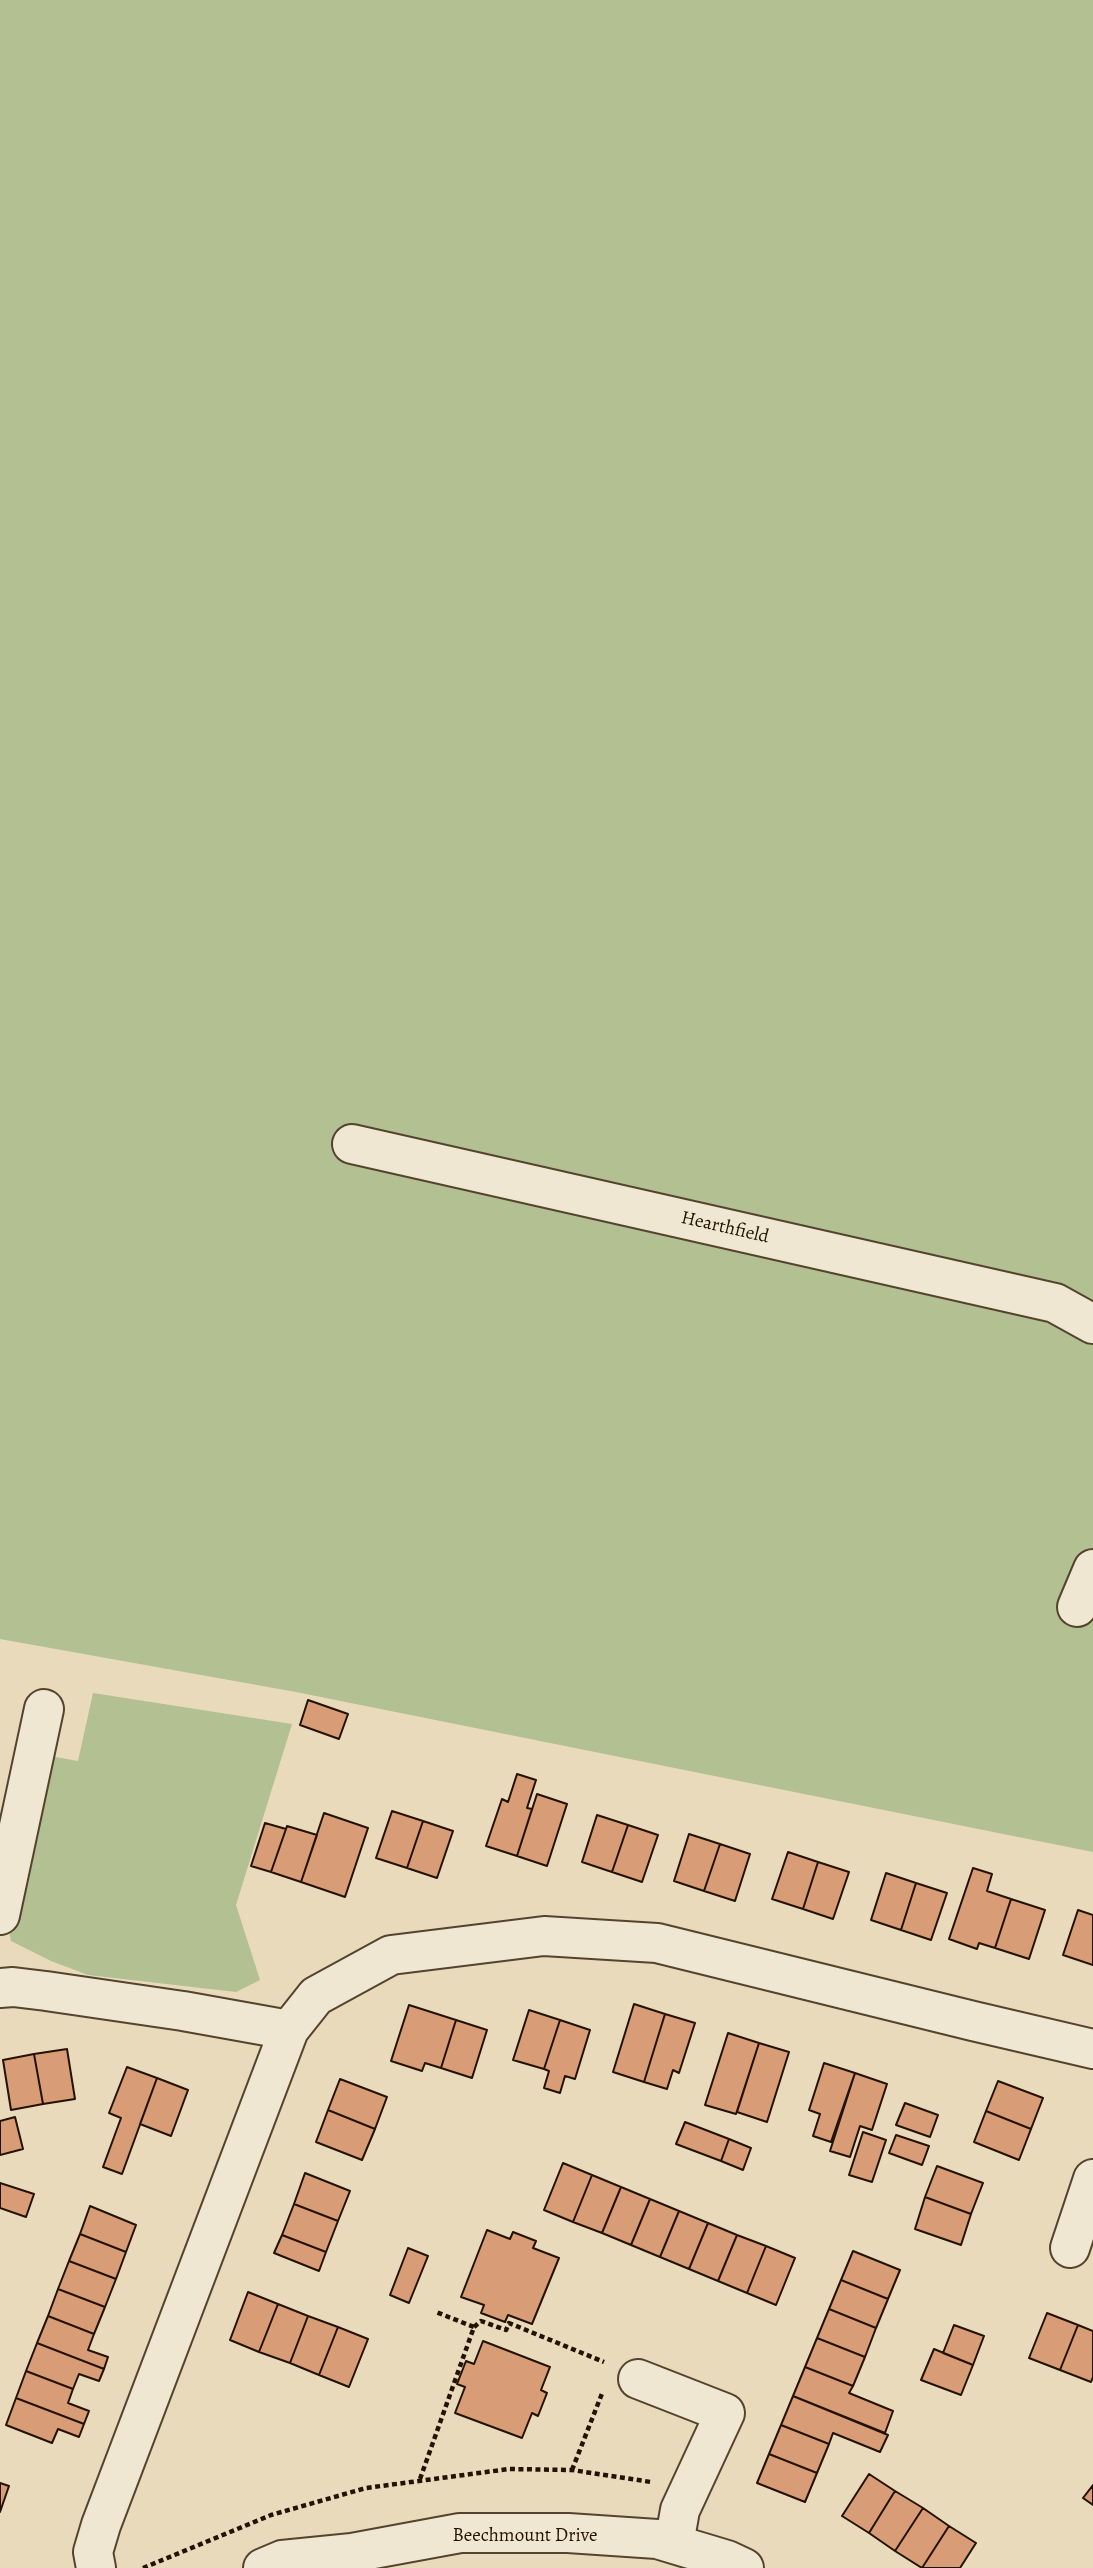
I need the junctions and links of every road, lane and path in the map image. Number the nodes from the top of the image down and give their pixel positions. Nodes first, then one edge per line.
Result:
1 (352, 1144) dead end
2 (1093, 1324) edge
3 (1093, 1569) edge
4 (1077, 1607) dead end
5 (44, 1709) dead end
6 (0, 1915) edge
7 (0, 1989) edge
8 (289, 2030) junction
9 (1093, 2049) edge
10 (1093, 2179) edge
11 (1070, 2249) dead end
12 (436, 2312) dead end
13 (474, 2326) junction
14 (618, 2378) junction
15 (572, 2470) junction
16 (420, 2479) junction
17 (689, 2491) junction
18 (674, 2544) junction
19 (96, 2568) edge
20 (143, 2568) edge
21 (263, 2568) edge
22 (744, 2568) edge

1 - 2 street, Hearthfield
3 - 4 street
5 - 6 street
7 - 8 street
8 - 9 street
8 - 19 street
10 - 11 street
12 - 13 path
13 - 14 path
13 - 16 path
14 - 15 path
14 - 17 street
15 - 16 path
15 - 17 path
16 - 20 path
17 - 18 street
18 - 21 street, Beechmount Drive
18 - 22 street, Beechmount Drive

